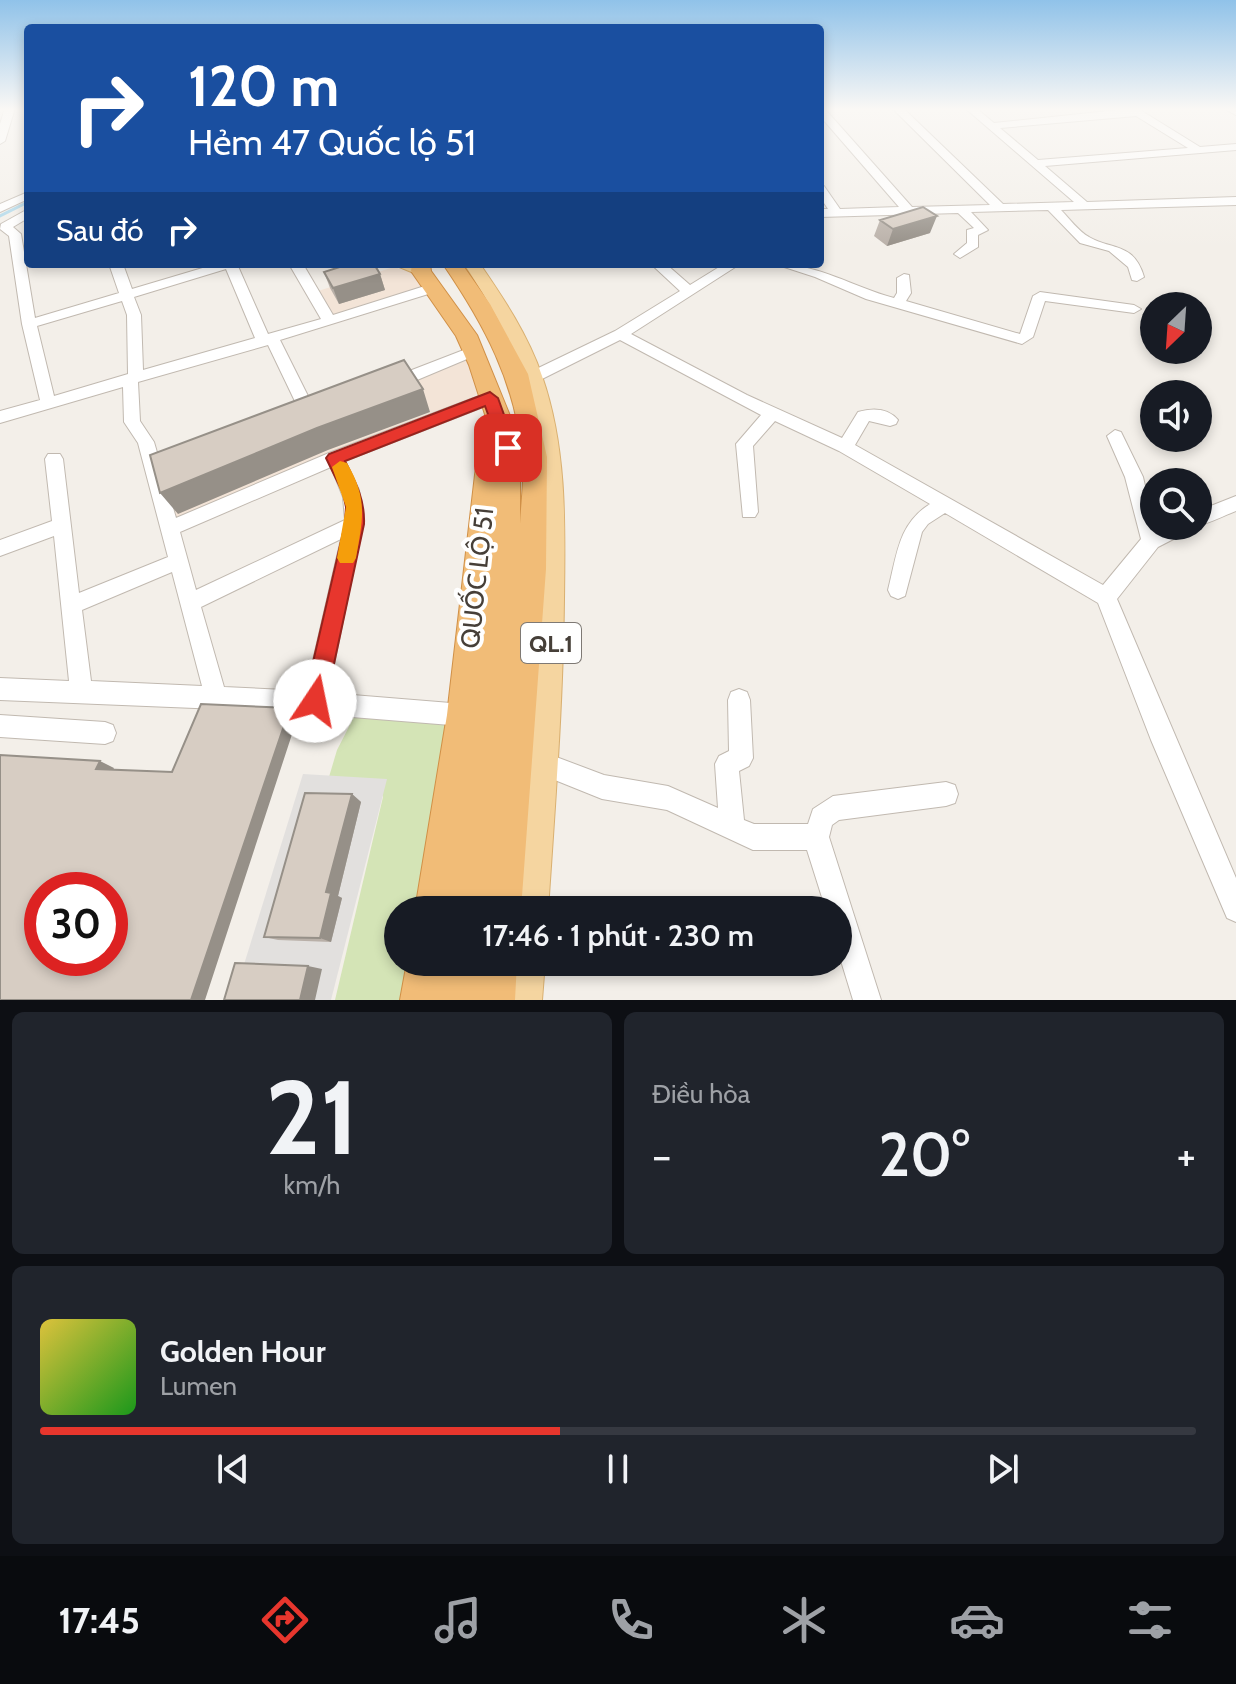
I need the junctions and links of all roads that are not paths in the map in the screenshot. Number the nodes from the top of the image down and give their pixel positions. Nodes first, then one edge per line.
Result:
1 (859, 155) edge
2 (945, 155) edge
3 (1028, 155) edge
4 (1126, 155) edge
5 (1038, 163) junction
6 (824, 194) edge
7 (24, 197) edge
8 (1236, 201) edge
9 (1083, 204) junction
10 (1051, 206) junction
11 (0, 208) edge
12 (1000, 208) junction
13 (961, 209) junction
14 (910, 212) junction
15 (824, 213) edge
16 (837, 213) junction
17 (24, 215) edge
18 (2, 227) edge
19 (960, 254) dead end
20 (23, 260) edge
21 (117, 268) edge
22 (216, 268) edge
23 (232, 268) edge
24 (298, 268) edge
25 (455, 268) edge
26 (475, 268) edge
27 (663, 268) edge
28 (726, 268) edge
29 (797, 268) edge
30 (425, 274) edge
31 (1137, 277) dead end
32 (904, 278) dead end
33 (689, 291) junction
34 (127, 294) junction
35 (897, 304) junction
36 (1134, 309) dead end
37 (329, 321) junction
38 (29, 324) junction
39 (620, 334) junction
40 (268, 339) junction
41 (474, 351) junction
42 (133, 378) junction
43 (526, 379) junction
44 (380, 388) edge
45 (490, 398) junction
46 (48, 402) junction
47 (309, 414) edge
48 (772, 414) junction
49 (0, 417) edge
50 (890, 420) dead end
51 (505, 433) junction
52 (1115, 436) dead end
53 (845, 447) junction
54 (335, 458) junction
55 (54, 459) dead end
56 (1236, 503) edge
57 (945, 504) junction
58 (749, 512) dead end
59 (1212, 513) edge
60 (354, 524) junction
61 (62, 525) junction
62 (169, 529) junction
63 (1151, 541) joint
64 (0, 548) edge
65 (178, 561) junction
66 (898, 590) dead end
67 (1106, 597) junction
68 (190, 603) junction
69 (72, 605) junction
70 (0, 689) edge
71 (81, 692) junction
72 (215, 695) junction
73 (739, 700) dead end
74 (315, 701) junction
75 (463, 715) junction
76 (0, 726) edge
77 (105, 733) dead end
78 (543, 764) junction
79 (946, 794) dead end
80 (732, 827) junction
81 (816, 837) junction
82 (436, 896) edge
83 (468, 896) edge
84 (503, 896) edge
85 (533, 896) edge
86 (1236, 909) edge
87 (425, 976) edge
88 (458, 976) edge
89 (496, 976) edge
90 (527, 976) edge
91 (421, 1000) edge
92 (455, 1000) edge
93 (494, 1000) edge
94 (525, 1000) edge
95 (867, 1000) edge

1 - 14 street
2 - 12 street
3 - 5 street
4 - 5 street
5 - 9 street
6 - 16 street
7 - 11 street
8 - 9 street
9 - 10 street
10 - 12 street
10 - 31 street
12 - 13 street
13 - 14 street
13 - 19 street
14 - 16 street
15 - 16 street
17 - 18 street
18 - 20 street
20 - 38 street
21 - 34 street
22 - 34 street
23 - 40 street
24 - 37 street
25 - 43 highway, QUỐC LỘ 51 / QL.1
26 - 43 main road, QUỐC LỘ 51 / QL.1
27 - 33 street
28 - 33 street
29 - 35 street
30 - 37 street
30 - 41 highway, QL.1
32 - 35 street
33 - 39 street
34 - 38 street
34 - 42 street
35 - 36 street
37 - 40 street
38 - 46 street
39 - 43 street
39 - 48 street
40 - 42 street
40 - 47 street
41 - 44 street
41 - 45 highway, QL.1
42 - 46 street
42 - 62 street
43 - 78 main road, QUỐC LỘ 51 / QL.1
43 - 84 highway, QUỐC LỘ 51 / QL.1
45 - 51 highway, QL.1
45 - 54 street
46 - 49 street
48 - 53 street
48 - 58 street
50 - 53 street
51 - 75 highway, QUỐC LỘ 51
51 - 83 highway, QL.1
52 - 63 street
53 - 57 street
54 - 60 street
54 - 62 street
55 - 61 street
56 - 59 street
57 - 66 street
57 - 67 street
60 - 68 street
60 - 74 street
61 - 64 street
61 - 69 street
62 - 65 street
63 - 67 street
65 - 68 street
65 - 69 street
67 - 86 street
68 - 72 street
69 - 71 street
70 - 71 street
71 - 72 street
72 - 74 street
73 - 80 street
74 - 75 street
75 - 82 highway, QUỐC LỘ 51
76 - 77 street
78 - 80 street
78 - 85 main road, QUỐC LỘ 51 / QL.1
79 - 81 street
80 - 81 street
81 - 95 street
87 - 91 highway
88 - 92 highway
89 - 93 highway
90 - 94 main road

